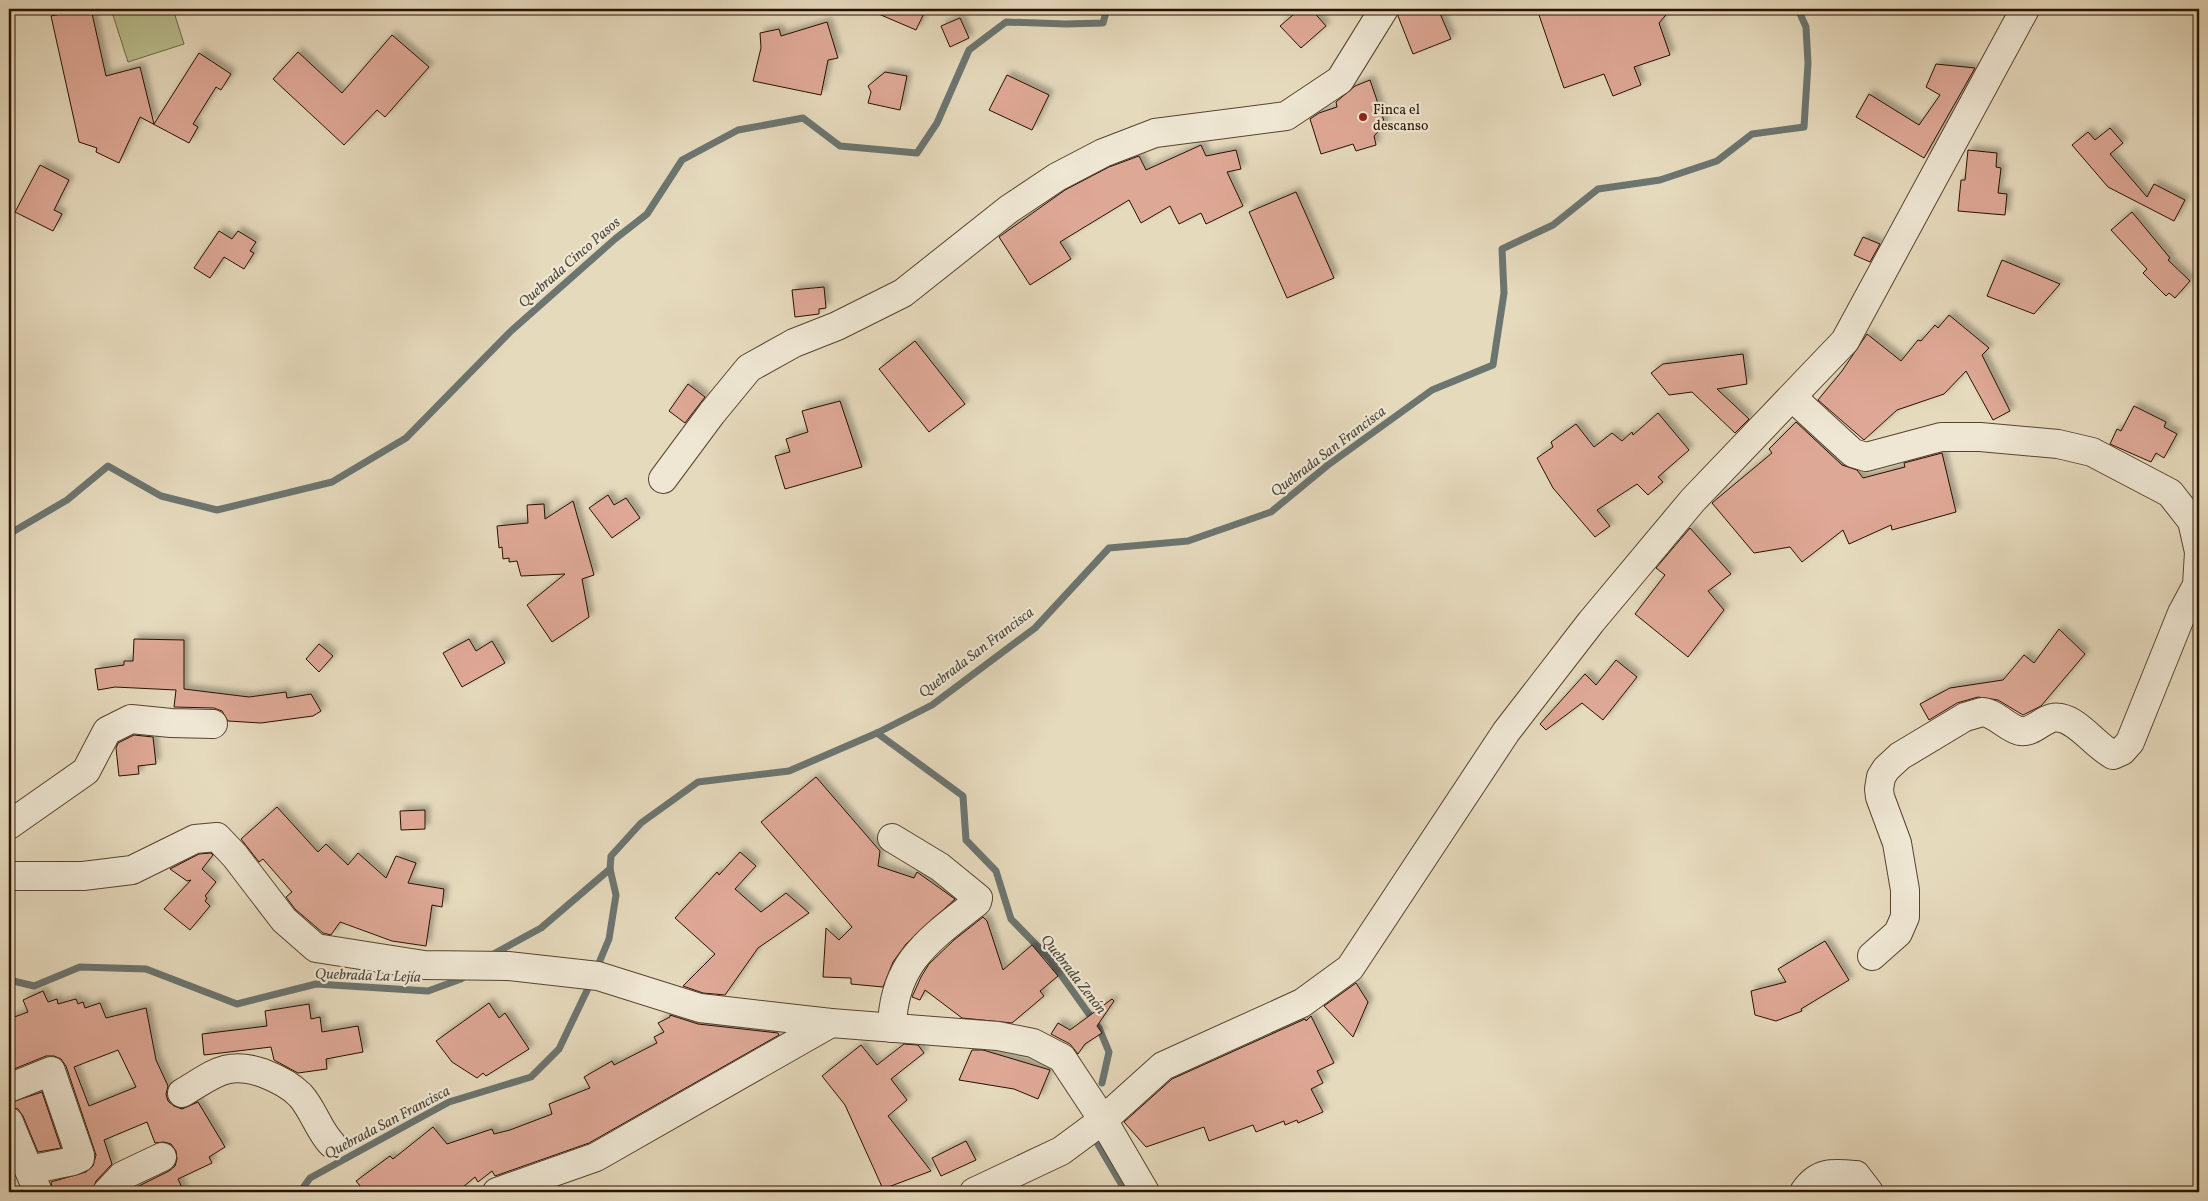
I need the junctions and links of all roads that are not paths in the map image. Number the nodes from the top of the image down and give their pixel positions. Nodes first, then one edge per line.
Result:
1 (1384, 9) edge
2 (2025, 9) edge
3 (1792, 397) junction
4 (663, 479) dead end
5 (213, 724) dead end
6 (9, 825) edge
7 (892, 838) dead end
8 (9, 876) edge
9 (1872, 956) dead end
10 (831, 1024) junction
11 (892, 1028) junction
12 (9, 1088) edge
13 (182, 1093) dead end
14 (1103, 1120) junction
15 (9, 1122) edge
16 (332, 1143) dead end
17 (162, 1157) dead end
18 (33, 1181) edge
19 (107, 1192) edge
20 (496, 1192) edge
21 (974, 1192) edge
22 (1145, 1192) edge
23 (1804, 1192) edge
24 (1869, 1192) edge

1 - 4 street
2 - 3 street
3 - 9 street
3 - 14 street
5 - 6 street
7 - 11 street
8 - 10 street
10 - 11 street
10 - 20 street
11 - 14 street
12 - 18 street
13 - 16 street
14 - 21 street
14 - 22 street
15 - 18 street
17 - 19 street
23 - 24 street

